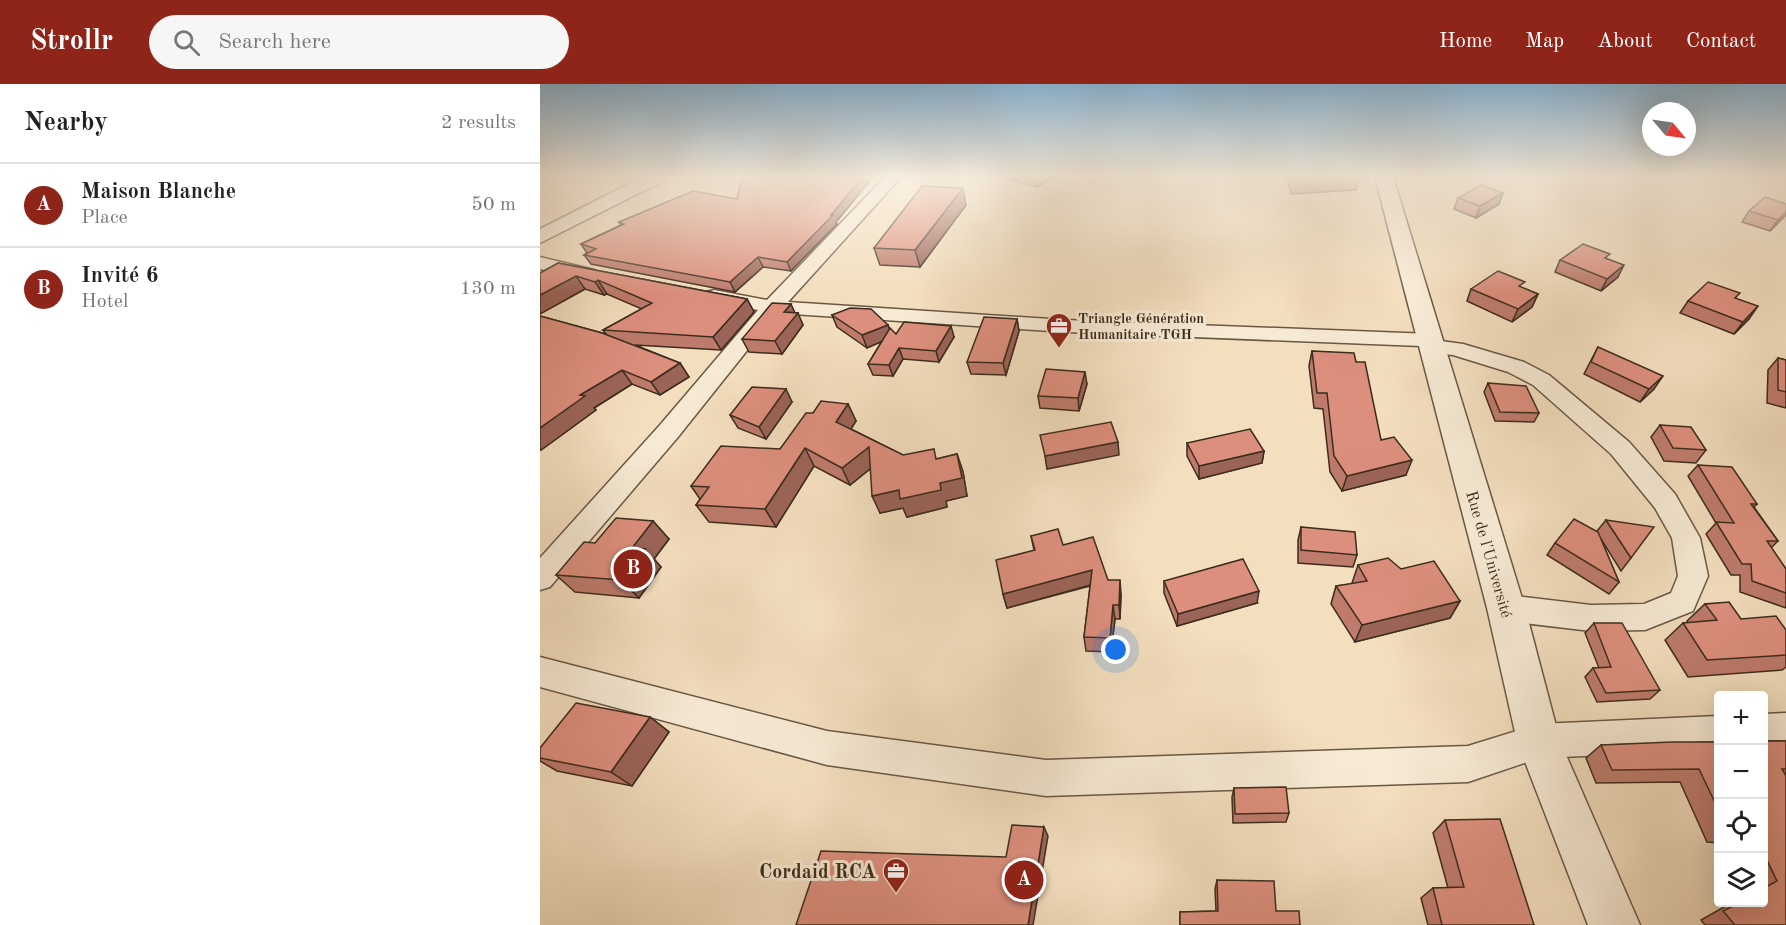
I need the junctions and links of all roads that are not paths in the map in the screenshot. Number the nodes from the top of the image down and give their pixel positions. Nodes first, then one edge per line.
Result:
1 (559, 216) edge
2 (580, 216) edge
3 (856, 216) edge
4 (1395, 216) edge
5 (540, 226) edge
6 (540, 237) edge
7 (540, 262) edge
8 (605, 277) edge
9 (694, 292) edge
10 (772, 307) junction
11 (1431, 343) junction
12 (540, 578) edge
13 (1506, 608) junction
14 (540, 672) edge
15 (1786, 730) edge
16 (1768, 731) edge
17 (1714, 733) edge
18 (1539, 741) junction
19 (1614, 925) edge

1 - 5 street
2 - 6 street
3 - 10 street
4 - 11 street, Rue de l'Université
7 - 8 street
9 - 10 street
10 - 11 street
10 - 12 street
11 - 13 street, Rue de l'Université
11 - 13 street
13 - 18 street, Rue de l'Université
14 - 18 street
15 - 16 street
17 - 18 street
18 - 19 street, Rue de l'Université

